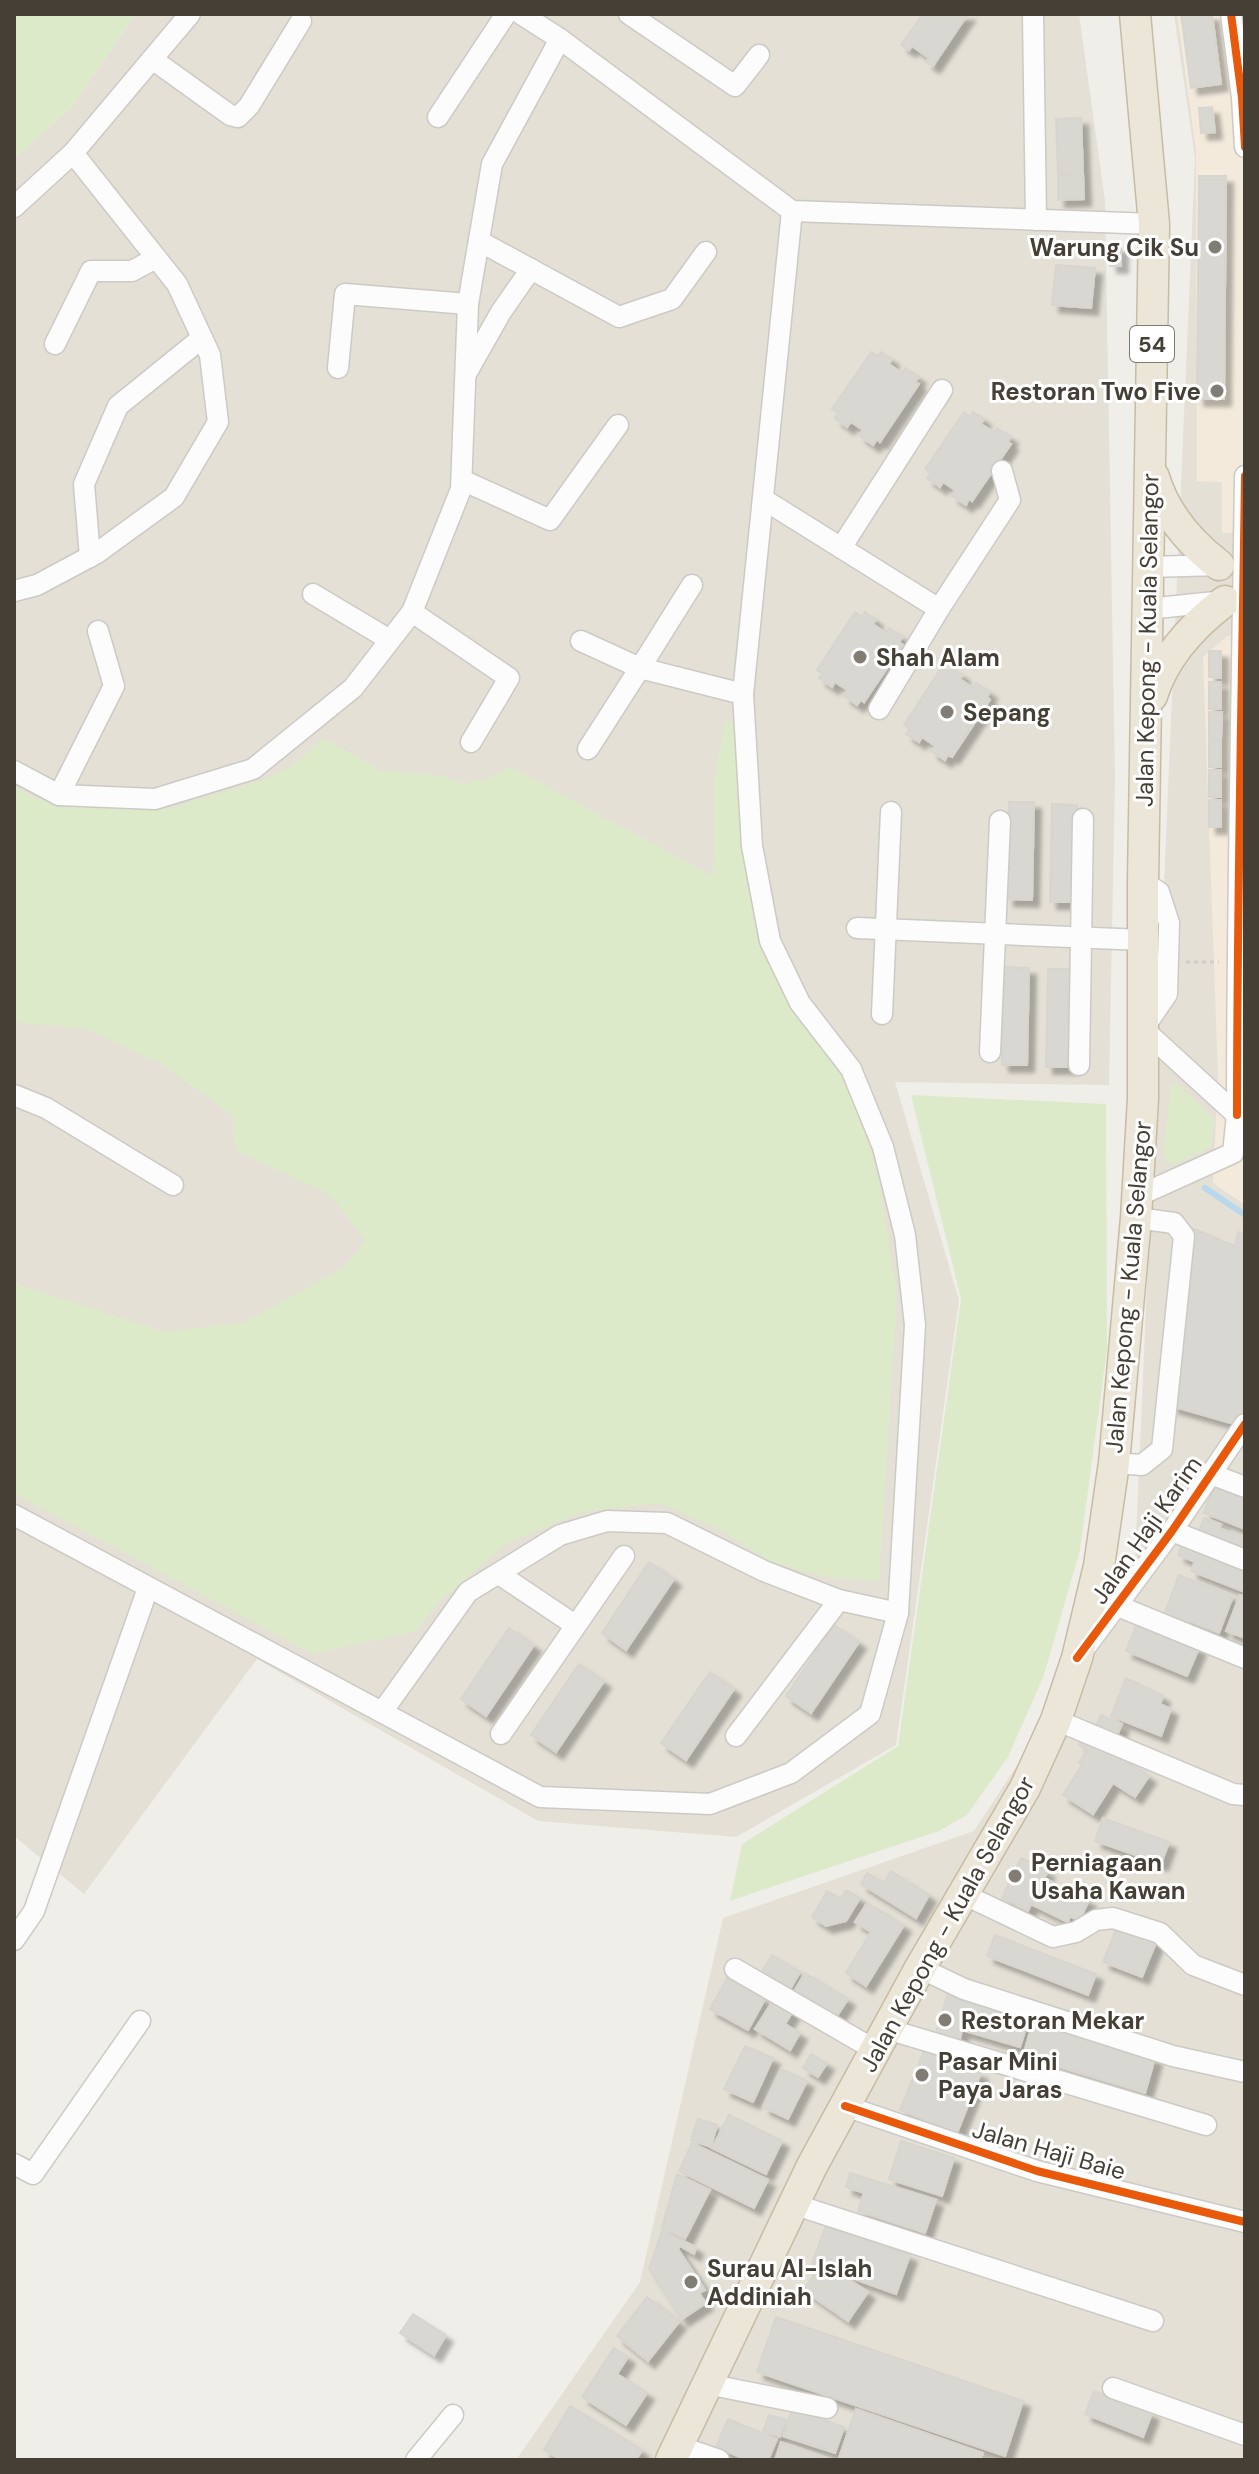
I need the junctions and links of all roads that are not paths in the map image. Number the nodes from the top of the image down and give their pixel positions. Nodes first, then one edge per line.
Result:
1 (190, 14) edge
2 (506, 14) edge
3 (521, 14) edge
4 (629, 14) edge
5 (1033, 14) edge
6 (1135, 14) edge
7 (1231, 14) edge
8 (301, 21) dead end
9 (560, 39) junction
10 (759, 55) dead end
11 (152, 59) junction
12 (438, 117) dead end
13 (1245, 147) edge
14 (73, 153) junction
15 (14, 207) edge
16 (792, 211) junction
17 (1036, 220) junction
18 (1154, 224) junction
19 (479, 241) junction
20 (706, 252) dead end
21 (156, 258) junction
22 (531, 269) junction
23 (468, 304) junction
24 (202, 338) junction
25 (55, 344) dead end
26 (338, 368) dead end
27 (465, 376) junction
28 (942, 390) dead end
29 (618, 425) dead end
30 (1150, 463) junction
31 (1002, 471) dead end
32 (1245, 476) edge
33 (462, 480) junction
34 (763, 499) junction
35 (841, 548) junction
36 (90, 557) junction
37 (1236, 563) edge
38 (1147, 567) junction
39 (692, 585) dead end
40 (14, 591) edge
41 (313, 594) dead end
42 (1238, 598) edge
43 (939, 609) junction
44 (1147, 609) junction
45 (412, 612) junction
46 (98, 631) dead end
47 (390, 640) junction
48 (581, 641) dead end
49 (640, 668) junction
50 (743, 694) junction
51 (1243, 694) edge
52 (879, 709) dead end
53 (1146, 716) junction
54 (471, 742) dead end
55 (588, 749) dead end
56 (14, 771) edge
57 (59, 795) junction
58 (891, 812) dead end
59 (1083, 819) dead end
60 (1000, 821) dead end
61 (1242, 834) edge
62 (1242, 871) edge
63 (1143, 882) junction
64 (857, 928) dead end
65 (885, 929) junction
66 (995, 933) junction
67 (1081, 937) junction
68 (1143, 940) junction
69 (882, 1014) dead end
70 (1143, 1029) junction
71 (990, 1052) dead end
72 (1079, 1065) dead end
73 (1241, 1081) edge
74 (14, 1095) edge
75 (1241, 1115) edge
76 (1239, 1154) edge
77 (173, 1185) dead end
78 (1137, 1207) junction
79 (1245, 1424) edge
80 (1114, 1463) junction
81 (1211, 1474) junction
82 (1245, 1487) edge
83 (14, 1515) edge
84 (1172, 1531) junction
85 (624, 1556) dead end
86 (1245, 1560) edge
87 (499, 1574) junction
88 (148, 1588) junction
89 (839, 1600) junction
90 (1118, 1606) junction
91 (898, 1613) junction
92 (575, 1625) junction
93 (1077, 1658) junction
94 (1245, 1658) edge
95 (382, 1712) junction
96 (1056, 1720) junction
97 (501, 1734) dead end
98 (736, 1736) dead end
99 (1245, 1795) edge
100 (963, 1894) junction
101 (14, 1940) edge
102 (920, 1968) junction
103 (735, 1969) dead end
104 (1245, 1985) edge
105 (140, 2021) dead end
106 (881, 2040) junction
107 (1245, 2072) edge
108 (845, 2106) junction
109 (1206, 2125) dead end
110 (14, 2164) edge
111 (793, 2204) junction
112 (1245, 2222) edge
113 (1153, 2321) dead end
114 (707, 2384) junction
115 (1113, 2388) dead end
116 (827, 2408) dead end
117 (453, 2415) dead end
118 (1245, 2435) edge
119 (675, 2453) edge
120 (416, 2460) edge
121 (719, 2460) edge

1 - 11 street
2 - 12 street
3 - 9 street
4 - 10 street
5 - 17 street
6 - 18 highway, Jalan Kepong - Kuala Selangor / 54
7 - 13 street
8 - 11 street
9 - 16 street
9 - 19 street
11 - 14 street
14 - 15 street
14 - 21 street
16 - 17 street
16 - 34 street
17 - 18 street
18 - 30 highway, Jalan Kepong - Kuala Selangor / 54
19 - 22 street
19 - 23 street
20 - 22 street
21 - 24 street
21 - 25 street
22 - 27 street
23 - 26 street
23 - 27 street
24 - 36 street
24 - 36 street
27 - 33 street
28 - 35 street
29 - 33 street
30 - 37 highway
30 - 38 highway, Jalan Kepong - Kuala Selangor / 54
31 - 43 street
32 - 37 street
33 - 45 street
34 - 35 street
34 - 50 street
35 - 43 street
36 - 40 street
37 - 38 street
37 - 42 street
38 - 44 highway, Jalan Kepong - Kuala Selangor / 54
39 - 49 street
41 - 47 street
42 - 44 street
42 - 51 street
42 - 53 highway
43 - 52 street
44 - 53 highway, Jalan Kepong - Kuala Selangor / 54
45 - 47 street
45 - 54 street
46 - 57 street
47 - 57 street
48 - 49 street
49 - 50 street
49 - 55 street
50 - 91 street
51 - 61 street
53 - 63 highway, Jalan Kepong - Kuala Selangor / 54
56 - 57 street
58 - 65 street
59 - 67 street
60 - 66 street
61 - 62 street
62 - 73 street
63 - 68 highway, Jalan Kepong - Kuala Selangor / 54
63 - 70 street
64 - 65 street
65 - 66 street
65 - 69 street
66 - 67 street
66 - 71 street
67 - 68 street
67 - 72 street
68 - 70 highway, Jalan Kepong - Kuala Selangor / 54
70 - 75 street
70 - 78 highway, Jalan Kepong - Kuala Selangor / 54
73 - 75 street
74 - 77 street
75 - 76 street
76 - 78 street
78 - 80 highway, Jalan Kepong - Kuala Selangor / 54
78 - 80 street
79 - 81 street, Jalan Haji Karim
80 - 93 highway, Jalan Kepong - Kuala Selangor / 54
81 - 82 street
81 - 84 street, Jalan Haji Karim
83 - 88 street
84 - 86 street
84 - 90 street, Jalan Haji Karim
85 - 92 street
87 - 89 street
87 - 92 street
87 - 95 street
88 - 95 street
88 - 101 street
89 - 91 street
89 - 98 street
90 - 93 street, Jalan Haji Karim
90 - 94 street
91 - 95 street
92 - 97 street
93 - 96 highway, Jalan Kepong - Kuala Selangor / 54
96 - 99 street
96 - 100 highway, Jalan Kepong - Kuala Selangor / 54
100 - 102 highway, Jalan Kepong - Kuala Selangor / 54
100 - 104 street
102 - 106 highway, Jalan Kepong - Kuala Selangor / 54
102 - 107 street
103 - 106 street
105 - 110 street
106 - 108 highway, Jalan Kepong - Kuala Selangor / 54
106 - 109 street
108 - 111 highway, Jalan Kepong - Kuala Selangor / 54
108 - 112 street, Jalan Haji Baie
111 - 113 street
111 - 114 highway, Jalan Kepong - Kuala Selangor / 54
114 - 116 street
114 - 119 highway, Jalan Kepong - Kuala Selangor / 54
115 - 118 street
117 - 120 street
119 - 121 street

